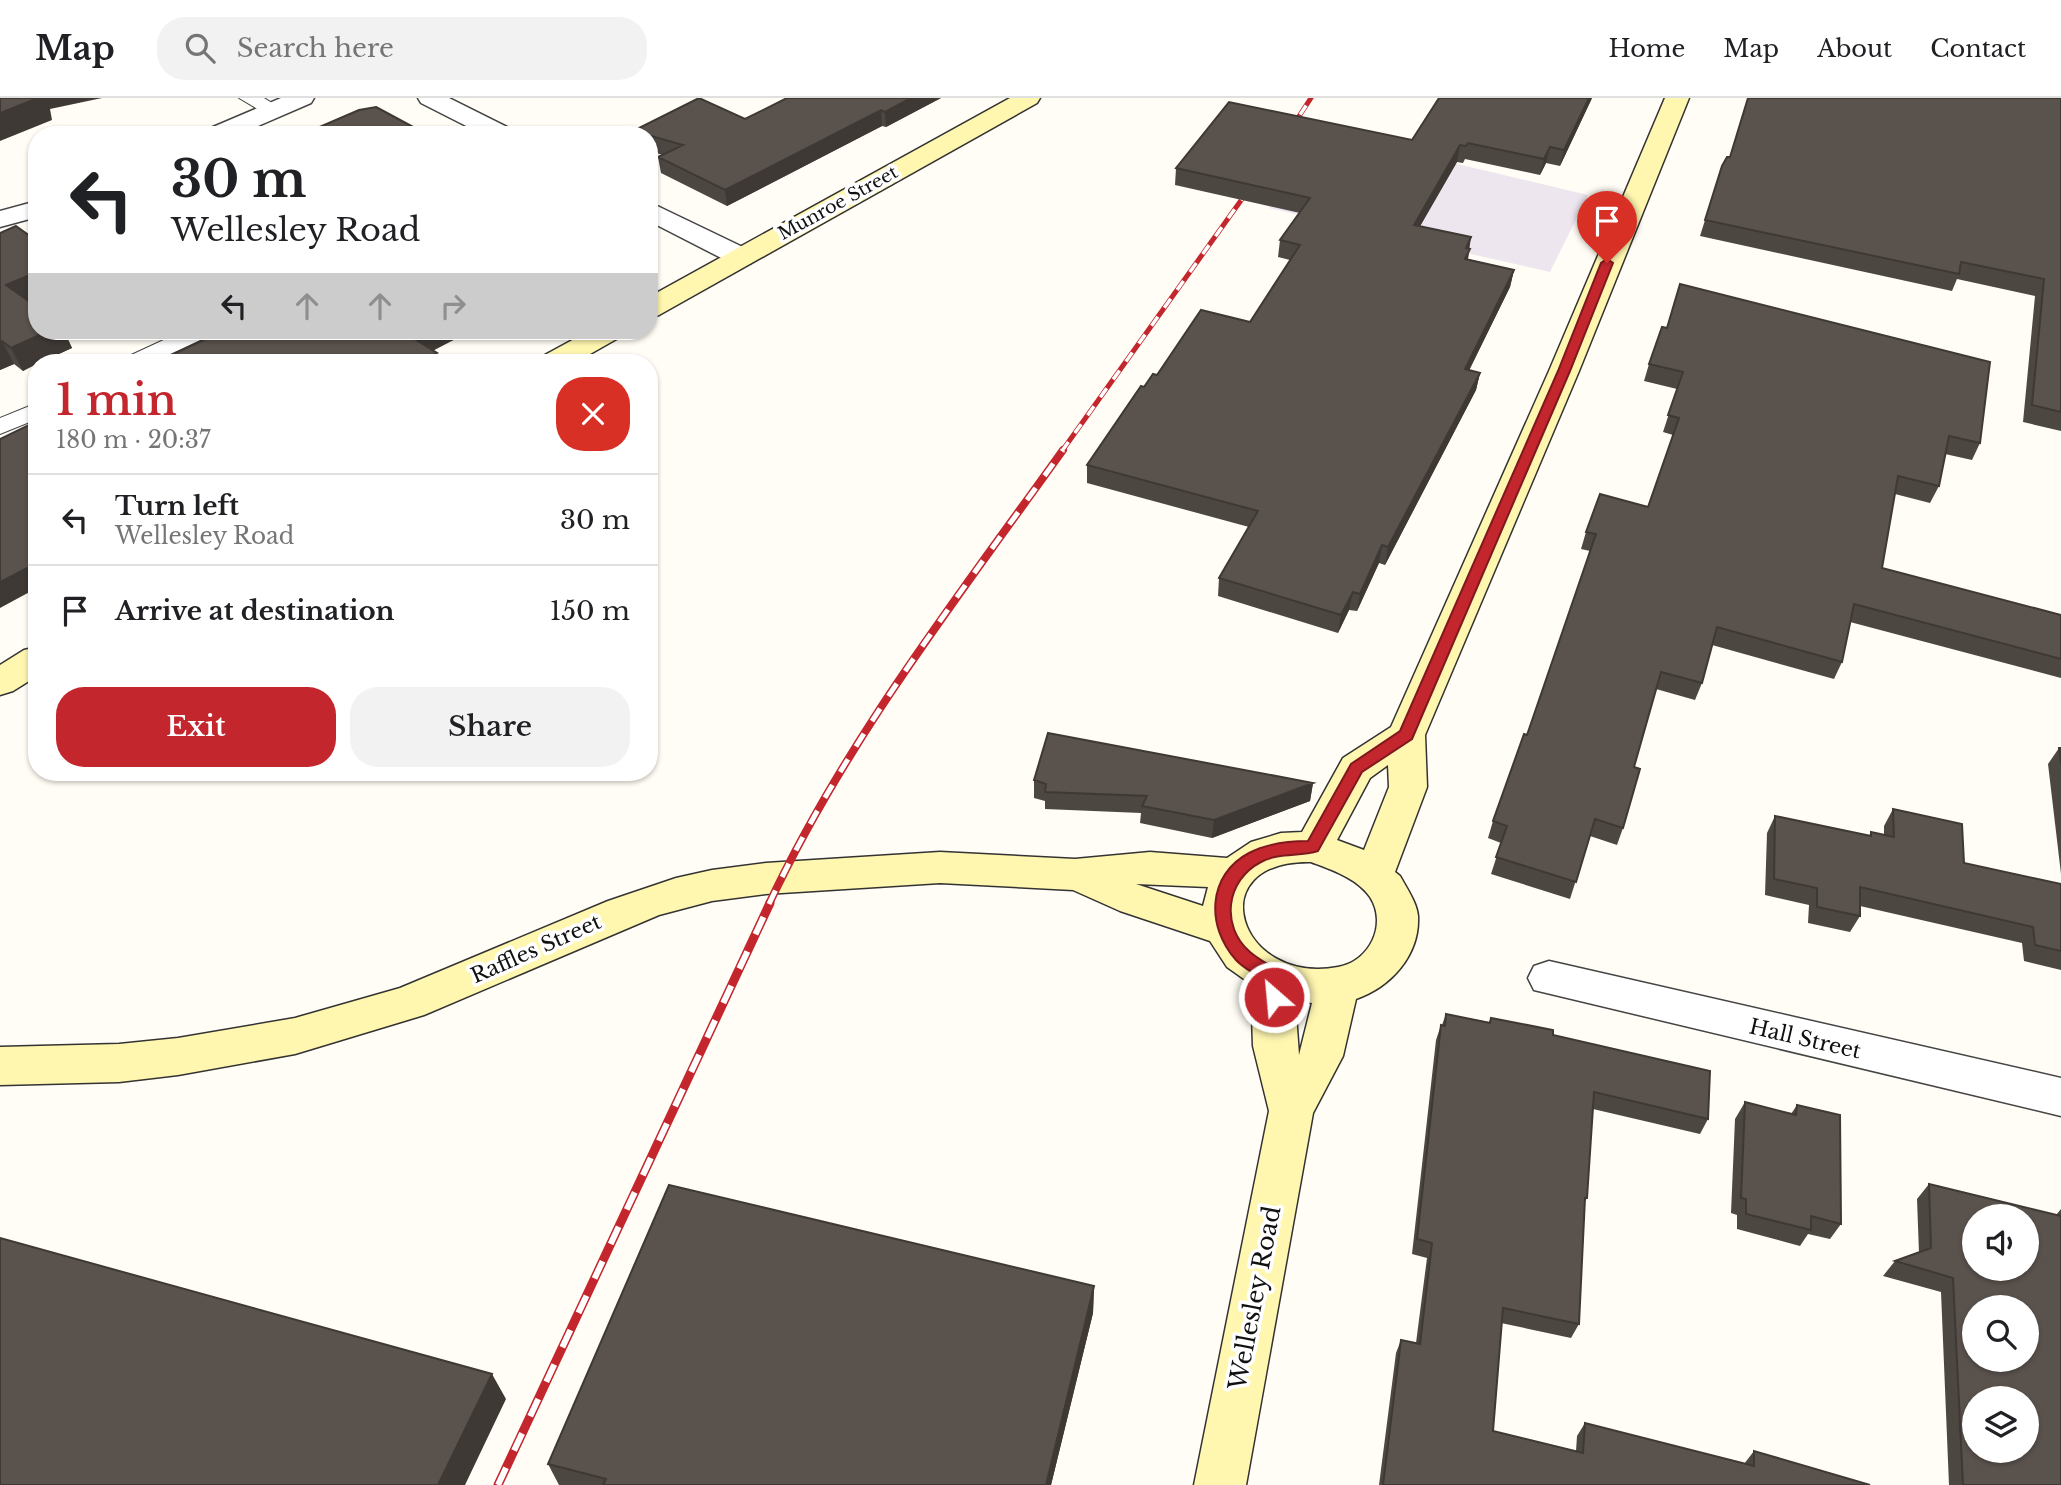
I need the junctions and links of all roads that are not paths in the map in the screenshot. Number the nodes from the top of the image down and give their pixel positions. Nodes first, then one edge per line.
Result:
1 (249, 98) edge
2 (302, 98) edge
3 (430, 98) edge
4 (1028, 98) edge
5 (1677, 98) edge
6 (274, 110) junction
7 (236, 126) edge
8 (485, 126) edge
9 (28, 211) edge
10 (658, 215) edge
11 (0, 219) edge
12 (741, 257) junction
13 (658, 304) edge
14 (182, 340) edge
15 (594, 340) edge
16 (152, 354) edge
17 (568, 354) edge
18 (28, 414) edge
19 (0, 427) edge
20 (28, 665) edge
21 (0, 682) edge
22 (1406, 735) junction
23 (1313, 847) junction
24 (1375, 873) junction
25 (1233, 874) junction
26 (1077, 875) junction
27 (1225, 929) junction
28 (1270, 975) junction
29 (1549, 978) dead end
30 (1338, 985) junction
31 (0, 1066) edge
32 (2061, 1097) edge
33 (1291, 1111) junction
34 (1220, 1485) edge

1 - 6 lane
2 - 6 street
3 - 8 street
4 - 12 street, Munroe Street
5 - 22 street
6 - 7 street
9 - 11 street
10 - 12 street
12 - 13 street, Munroe Street
14 - 16 lane
15 - 17 street
18 - 19 lane
20 - 21 street
22 - 23 street
22 - 24 street
23 - 24 street
23 - 25 street
24 - 30 street
25 - 26 street, Raffles Street
25 - 27 street
26 - 27 street, Raffles Street
26 - 31 street, Raffles Street
27 - 28 street
28 - 30 street
28 - 33 street, Wellesley Road
29 - 32 street, Hall Street
30 - 33 street, Wellesley Road
33 - 34 street, Wellesley Road

